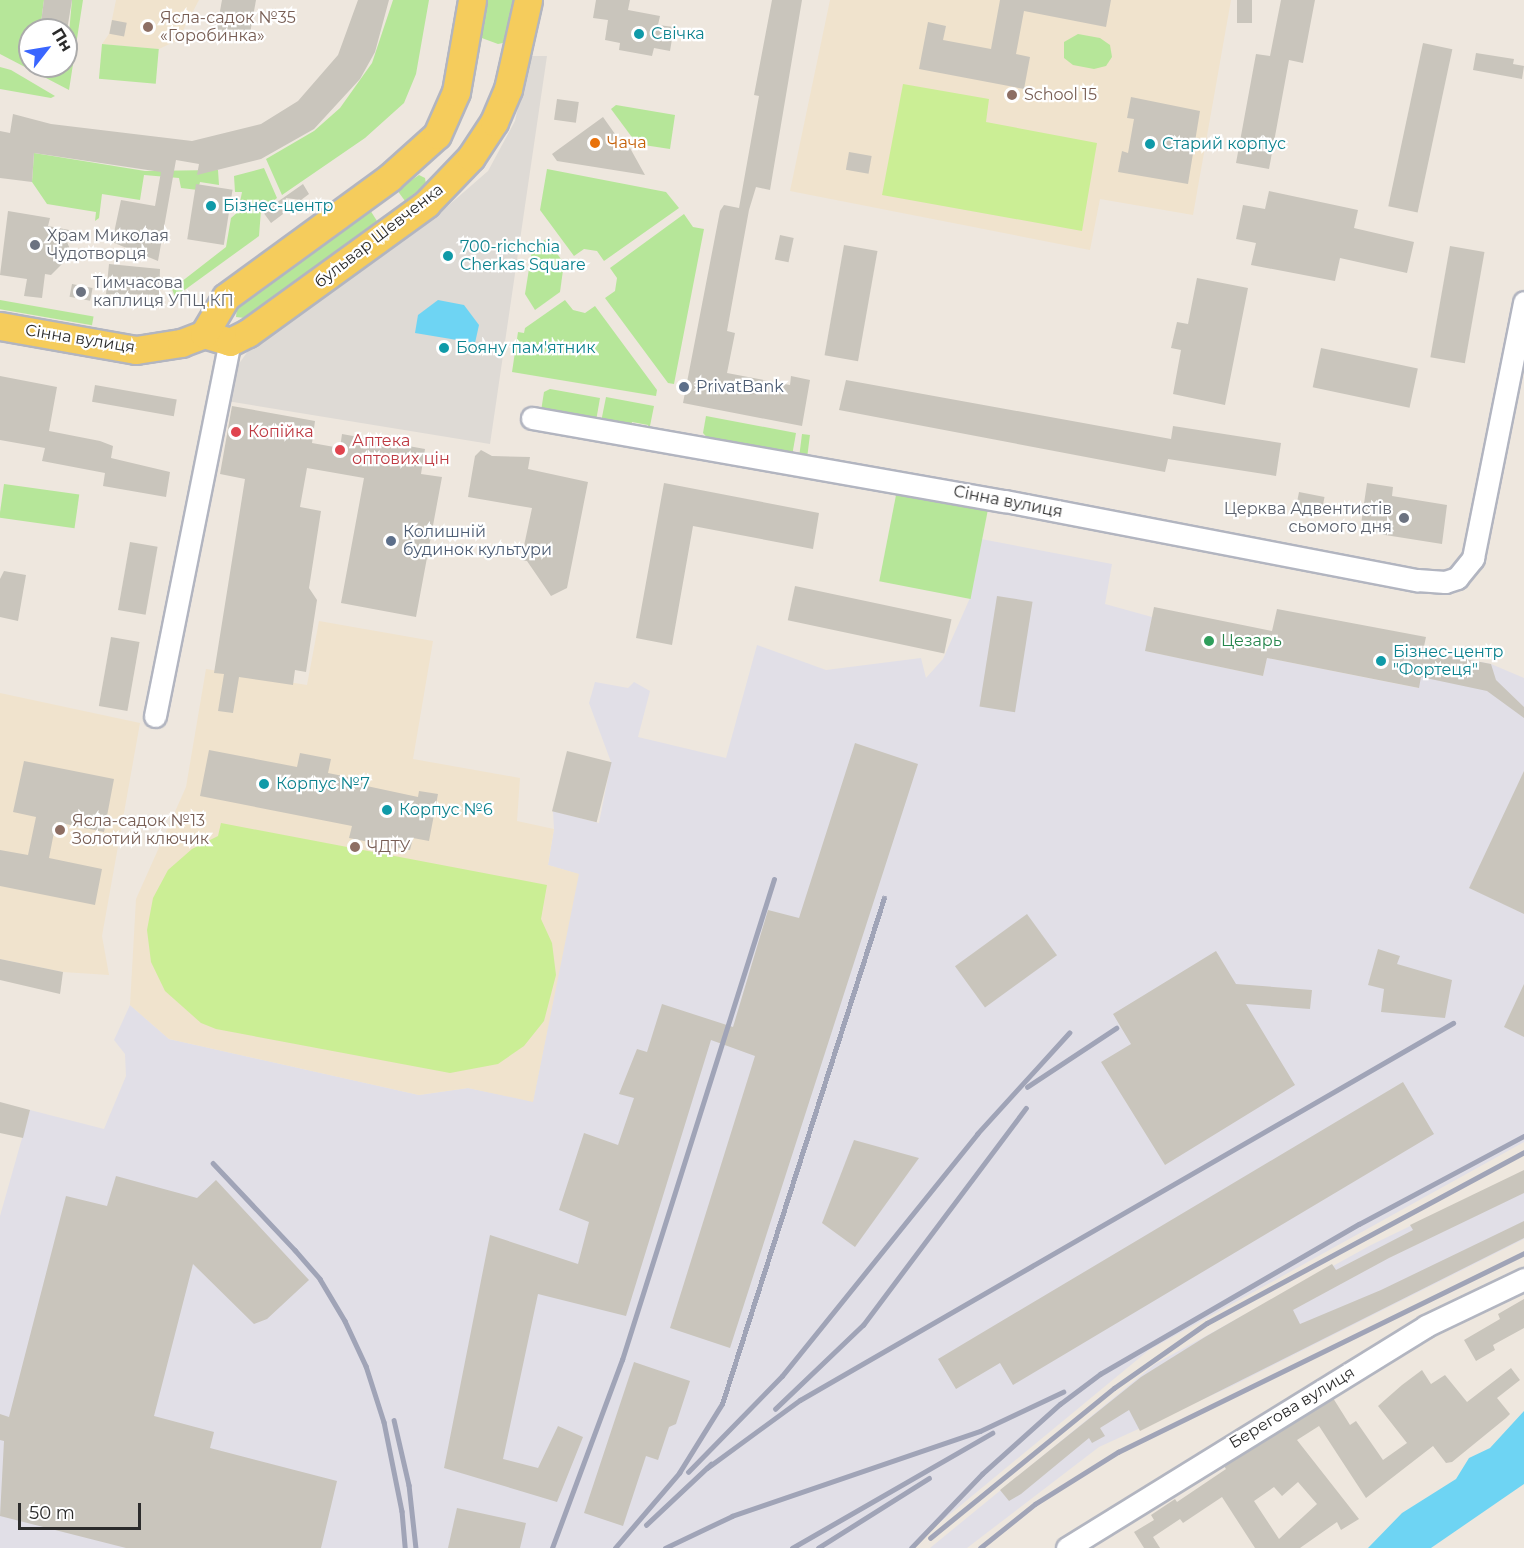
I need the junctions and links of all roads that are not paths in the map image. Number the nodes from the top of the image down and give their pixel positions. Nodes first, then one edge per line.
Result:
1 (472, 0) edge
2 (528, 0) edge
3 (451, 111) junction
4 (494, 122) junction
5 (1524, 302) edge
6 (0, 326) edge
7 (204, 334) junction
8 (230, 342) junction
9 (532, 418) dead end
10 (155, 716) dead end
11 (1524, 1279) edge
12 (1067, 1548) edge

1 - 3 main road
2 - 4 main road, бульвар Шевченка
3 - 4 main road
3 - 7 main road
4 - 8 main road, бульвар Шевченка
5 - 9 street, Сінна вулиця
6 - 7 main road, Сінна вулиця
7 - 8 main road
8 - 10 street
11 - 12 street, Берегова вулиця

